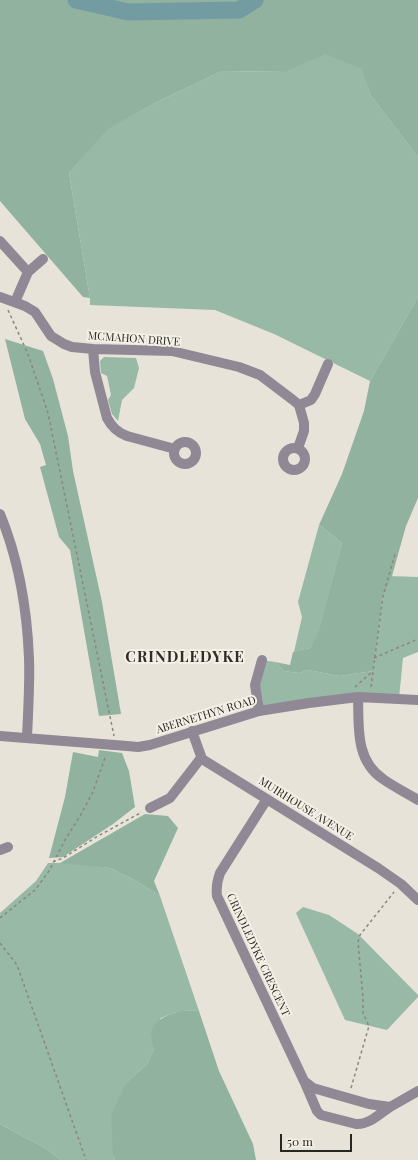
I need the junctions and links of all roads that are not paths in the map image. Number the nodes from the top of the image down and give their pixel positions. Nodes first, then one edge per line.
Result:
1 (0, 241) edge
2 (43, 259) dead end
3 (28, 272) junction
4 (1, 298) edge
5 (15, 302) junction
6 (93, 349) junction
7 (328, 364) dead end
8 (299, 406) junction
9 (298, 448) dead end
10 (175, 449) dead end
11 (0, 514) edge
12 (262, 660) dead end
13 (358, 697) junction
14 (418, 700) edge
15 (259, 711) junction
16 (192, 731) junction
17 (0, 736) edge
18 (27, 738) junction
19 (202, 758) junction
20 (417, 796) edge
21 (267, 799) junction
22 (150, 808) dead end
23 (418, 900) edge
24 (304, 1081) junction
25 (418, 1092) edge
26 (390, 1107) junction

1 - 3 street
2 - 3 street
3 - 5 street
4 - 5 street, MCMAHON DRIVE
5 - 6 street, MCMAHON DRIVE
6 - 8 street, MCMAHON DRIVE
6 - 10 street
7 - 8 street
8 - 9 street
11 - 18 street
12 - 15 street
13 - 14 street, ABERNETHYN ROAD
13 - 15 street, ABERNETHYN ROAD
13 - 20 street
15 - 16 street, ABERNETHYN ROAD
16 - 18 street, ABERNETHYN ROAD
16 - 19 street
17 - 18 street, ABERNETHYN ROAD
19 - 21 street, MUIRHOUSE AVENUE
19 - 22 street
21 - 23 street, MUIRHOUSE AVENUE
21 - 24 street, CRINDLEDYKE CRESCENT
24 - 26 street
24 - 26 street, CRINDLEDYKE CRESCENT
25 - 26 street, CRINDLEDYKE CRESCENT

